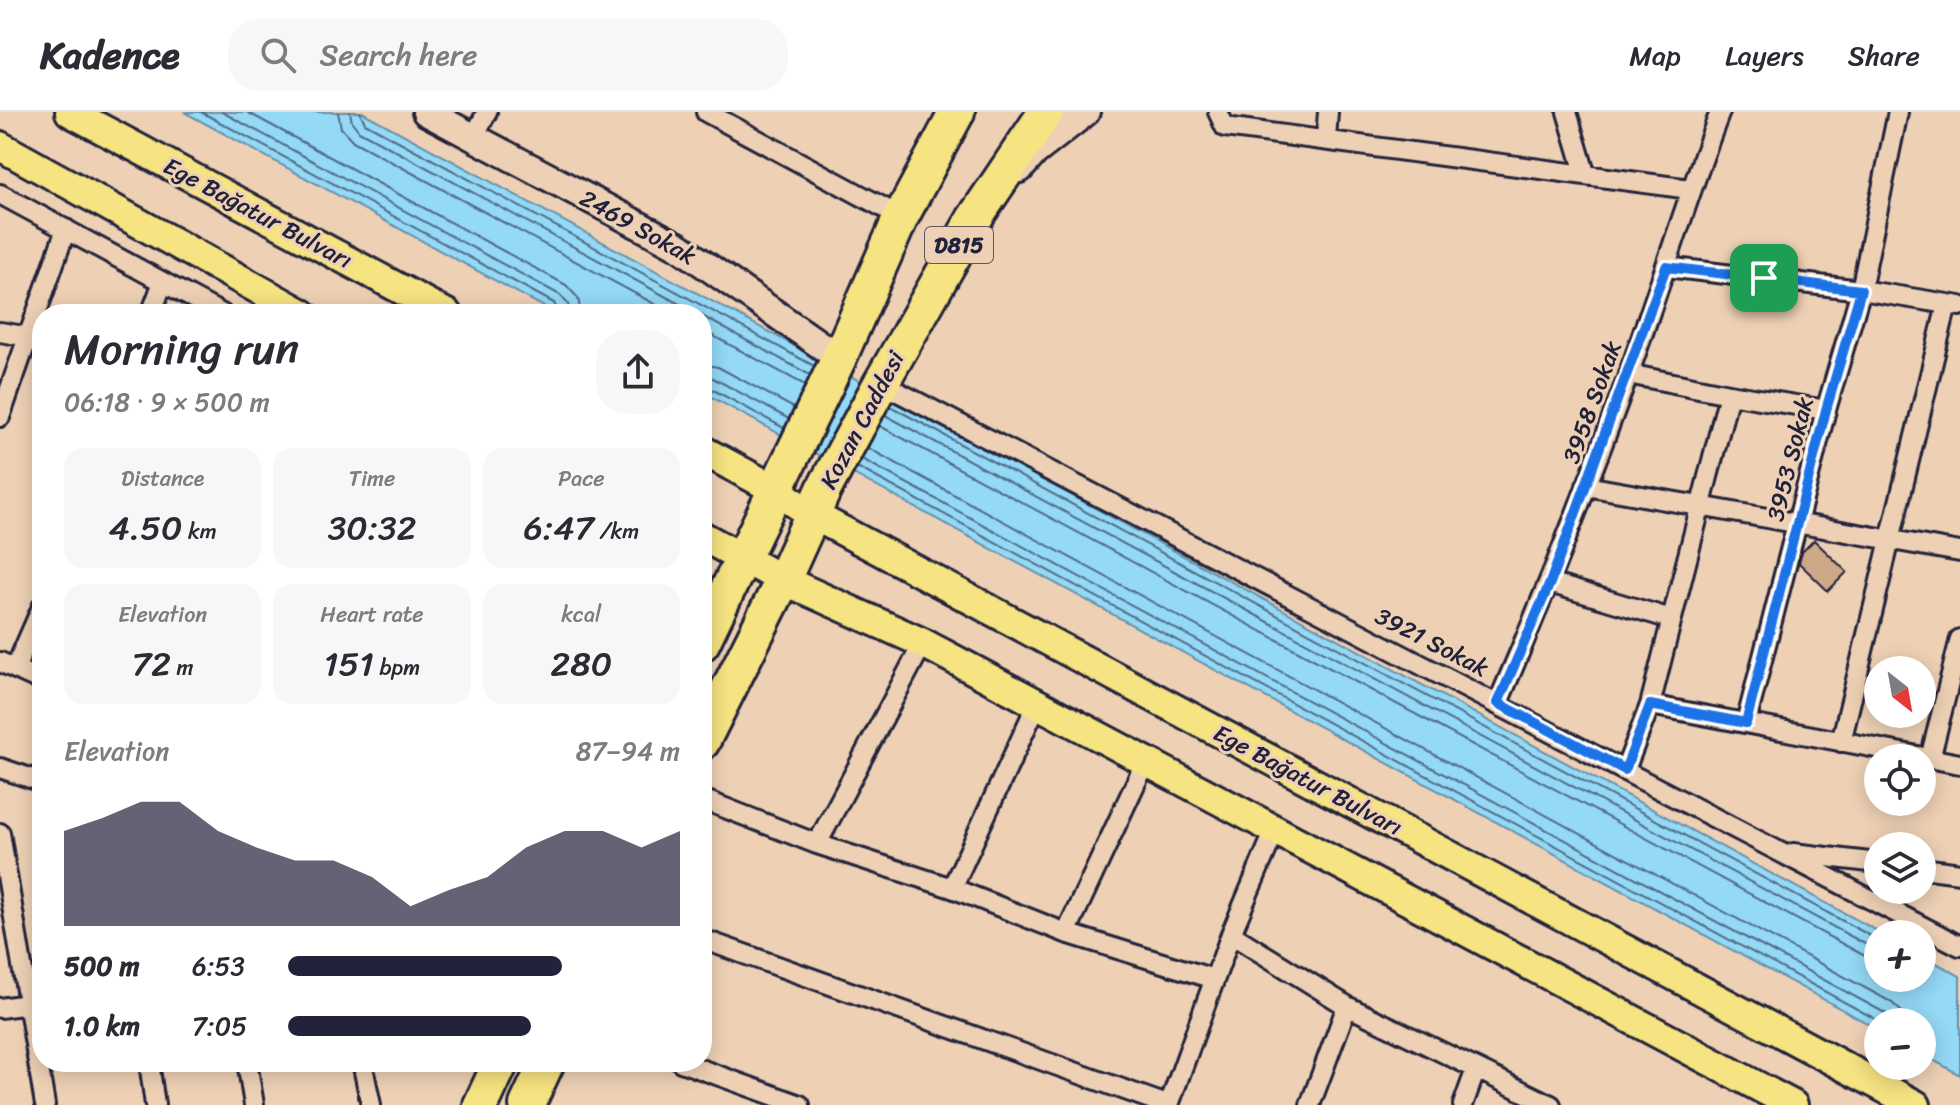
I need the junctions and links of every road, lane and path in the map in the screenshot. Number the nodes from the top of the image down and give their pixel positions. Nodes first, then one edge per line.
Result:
1 (70, 112) edge
2 (426, 112) edge
3 (487, 112) edge
4 (706, 112) edge
5 (957, 112) edge
6 (1010, 112) edge
7 (1038, 112) edge
8 (1046, 112) edge
9 (1086, 112) edge
10 (1328, 112) edge
11 (1567, 112) edge
12 (1720, 112) edge
13 (1898, 112) edge
14 (1221, 120) edge
15 (473, 138) junction
16 (1326, 139) junction
17 (0, 146) edge
18 (1585, 173) junction
19 (1690, 189) junction
20 (0, 194) edge
21 (901, 217) junction
22 (974, 219) junction
23 (66, 229) junction
24 (1666, 267) junction
25 (163, 282) junction
26 (1861, 290) junction
27 (45, 304) edge
28 (155, 304) edge
29 (204, 304) edge
30 (285, 304) edge
31 (428, 304) edge
32 (1954, 305) edge
33 (0, 332) edge
34 (32, 337) edge
35 (32, 345) edge
36 (839, 358) junction
37 (1628, 374) junction
38 (881, 383) junction
39 (1729, 394) junction
40 (1826, 410) junction
41 (0, 417) edge
42 (712, 453) edge
43 (780, 476) junction
44 (1586, 486) junction
45 (819, 502) junction
46 (1701, 504) junction
47 (1798, 522) junction
48 (1889, 540) junction
49 (712, 542) edge
50 (1960, 552) edge
51 (742, 558) junction
52 (783, 580) junction
53 (1550, 583) junction
54 (1671, 619) junction
55 (712, 622) edge
56 (32, 624) edge
57 (1960, 639) edge
58 (923, 643) junction
59 (7, 666) edge
60 (32, 677) edge
61 (1498, 703) junction
62 (1037, 704) junction
63 (1650, 705) junction
64 (712, 722) edge
65 (1746, 723) junction
66 (1841, 742) junction
67 (1934, 744) edge
68 (1864, 746) edge
69 (1936, 760) edge
70 (1145, 763) junction
71 (1960, 764) edge
72 (0, 768) edge
73 (1625, 770) junction
74 (32, 779) edge
75 (712, 803) edge
76 (1275, 830) junction
77 (0, 833) edge
78 (817, 844) junction
79 (1783, 852) junction
80 (1864, 861) edge
81 (1936, 870) edge
82 (1960, 873) edge
83 (952, 888) junction
84 (1066, 933) junction
85 (1231, 934) junction
86 (712, 943) edge
87 (1960, 946) edge
88 (1214, 979) junction
89 (32, 988) edge
90 (32, 1003) edge
91 (1347, 1006) junction
92 (0, 1008) edge
93 (1476, 1069) junction
94 (42, 1072) edge
95 (150, 1072) edge
96 (249, 1072) edge
97 (364, 1072) edge
98 (496, 1072) edge
99 (542, 1072) edge
100 (709, 1072) edge
101 (1775, 1102) edge
102 (45, 1105) edge
103 (155, 1105) edge
104 (254, 1105) edge
105 (371, 1105) edge
106 (481, 1105) edge
107 (527, 1105) edge
108 (800, 1105) edge
109 (1168, 1105) edge
110 (1310, 1105) edge
111 (1463, 1105) edge
112 (1551, 1105) edge
113 (1916, 1105) edge

1 - 31 main road, Ege Bağatur Bulvarı
2 - 15 street, 2469 Sokak
3 - 15 street
4 - 21 street
5 - 21 highway, Kozan Caddesi / D815
6 - 7 highway
8 - 22 highway, Kozan Caddesi / D815
9 - 22 street
10 - 16 street
11 - 18 street
12 - 19 street, 3958 Sokak
13 - 26 street, 3953 Sokak
14 - 16 street
15 - 36 street, 2469 Sokak
16 - 18 street
17 - 30 main road
18 - 19 street
19 - 24 street, 3958 Sokak
20 - 23 street
21 - 36 highway, Kozan Caddesi / D815
22 - 38 highway, Kozan Caddesi / D815
23 - 25 street
23 - 27 street
24 - 26 street
24 - 37 street, 3958 Sokak
25 - 28 street
25 - 29 street
26 - 32 street
26 - 40 street, 3953 Sokak
32 - 48 street
33 - 34 street
35 - 41 street
36 - 43 highway, Kozan Caddesi / D815
37 - 39 street
37 - 44 street, 3958 Sokak
38 - 45 highway, Kozan Caddesi / D815
38 - 61 street, 3921 Sokak
39 - 40 street
39 - 46 street
40 - 47 street, 3953 Sokak
42 - 43 main road, Ege Bağatur Bulvarı
43 - 45 main road, Ege Bağatur Bulvarı
43 - 51 highway, Kozan Caddesi / D815
44 - 46 street
44 - 53 street, 3958 Sokak
45 - 52 highway, Kozan Caddesi / D815
45 - 113 main road, Ege Bağatur Bulvarı
46 - 47 street
46 - 54 street
47 - 48 street
47 - 65 street, 3953 Sokak
48 - 50 street
48 - 66 street
49 - 51 main road
51 - 52 main road
51 - 55 highway, Kozan Caddesi / D815
52 - 58 main road
52 - 64 highway, Kozan Caddesi / D815
53 - 54 street
53 - 61 street, 3958 Sokak
54 - 63 street
56 - 59 street
57 - 67 street
58 - 62 main road
58 - 78 street
59 - 60 street
61 - 73 street, 3921 Sokak
62 - 70 main road
62 - 83 street
63 - 65 street
63 - 73 street
65 - 66 street
66 - 68 street
69 - 71 street
70 - 76 main road
70 - 84 street
72 - 74 street
73 - 79 street, 3921 Sokak
75 - 78 street
76 - 85 street
76 - 101 main road
77 - 89 street
78 - 83 street
79 - 80 street
79 - 87 street, 3921 Sokak
81 - 82 street
83 - 84 street
84 - 88 street
85 - 88 street
85 - 91 street
86 - 109 street
88 - 109 street
90 - 92 street
91 - 93 street
91 - 110 street
93 - 111 street
93 - 112 street
94 - 102 street
95 - 103 street
96 - 104 street
97 - 105 street
98 - 106 highway
99 - 107 highway
100 - 108 street

